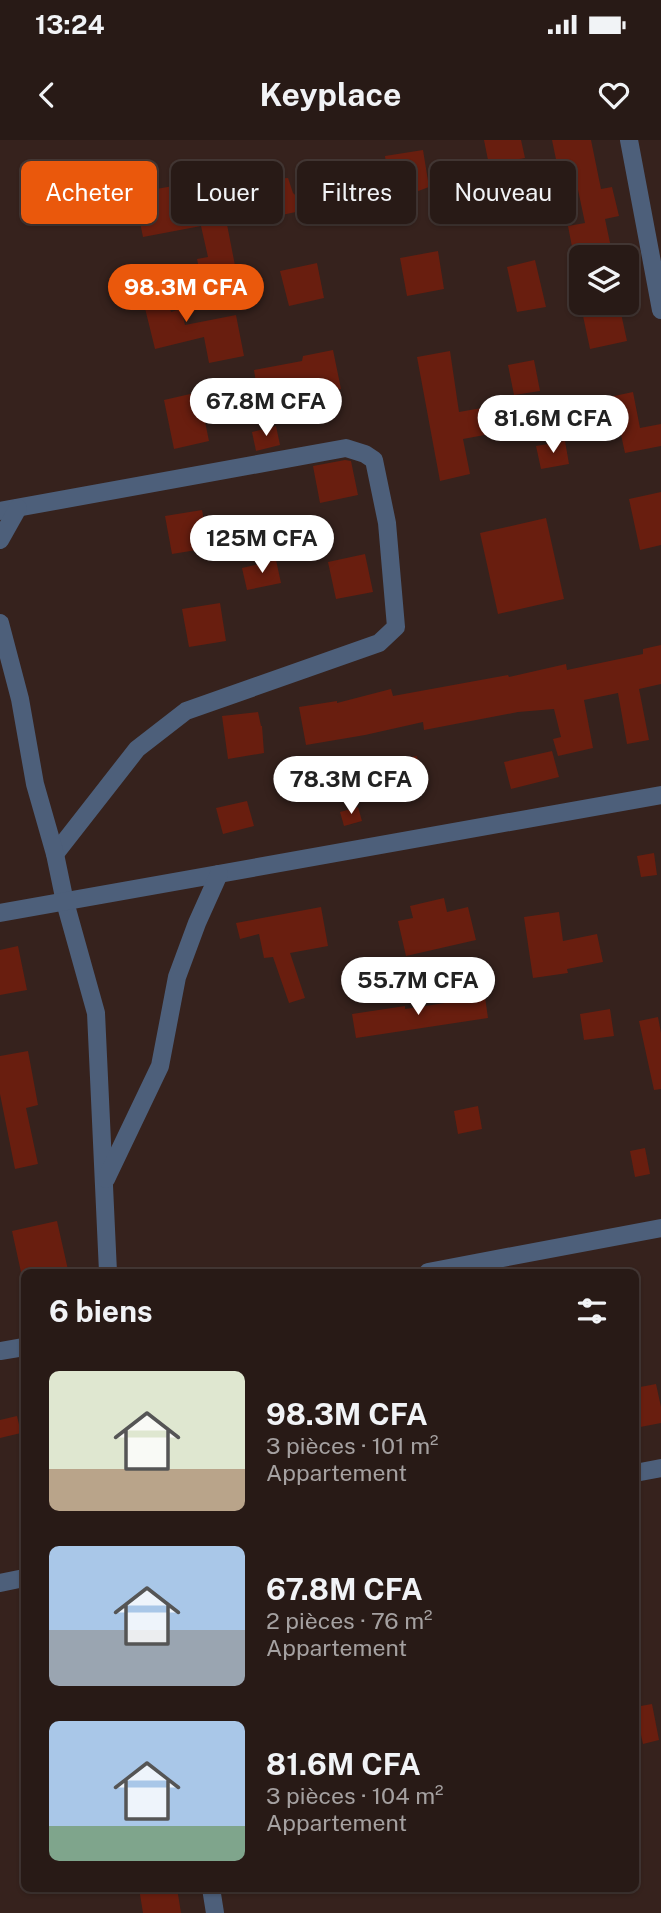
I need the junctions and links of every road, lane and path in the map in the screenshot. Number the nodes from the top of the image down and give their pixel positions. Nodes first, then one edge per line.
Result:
1 (629, 140) edge
2 (661, 310) edge
3 (9, 510) edge
4 (0, 540) edge
5 (0, 623) edge
6 (661, 795) edge
7 (55, 854) junction
8 (219, 874) junction
9 (65, 902) junction
10 (0, 914) edge
11 (104, 1182) junction
12 (661, 1228) edge
13 (108, 1269) edge
14 (444, 1269) edge
15 (21, 1348) edge
16 (0, 1351) edge
17 (661, 1468) edge
18 (639, 1472) edge
19 (21, 1579) edge
20 (0, 1583) edge
21 (212, 1892) edge
22 (215, 1913) edge

1 - 2 street
3 - 4 street
3 - 7 street
5 - 7 street
6 - 8 street
7 - 9 street
8 - 9 street
8 - 11 street
9 - 10 street
9 - 11 street
11 - 13 street
12 - 14 street
15 - 16 street
17 - 18 street
19 - 20 street
21 - 22 street

